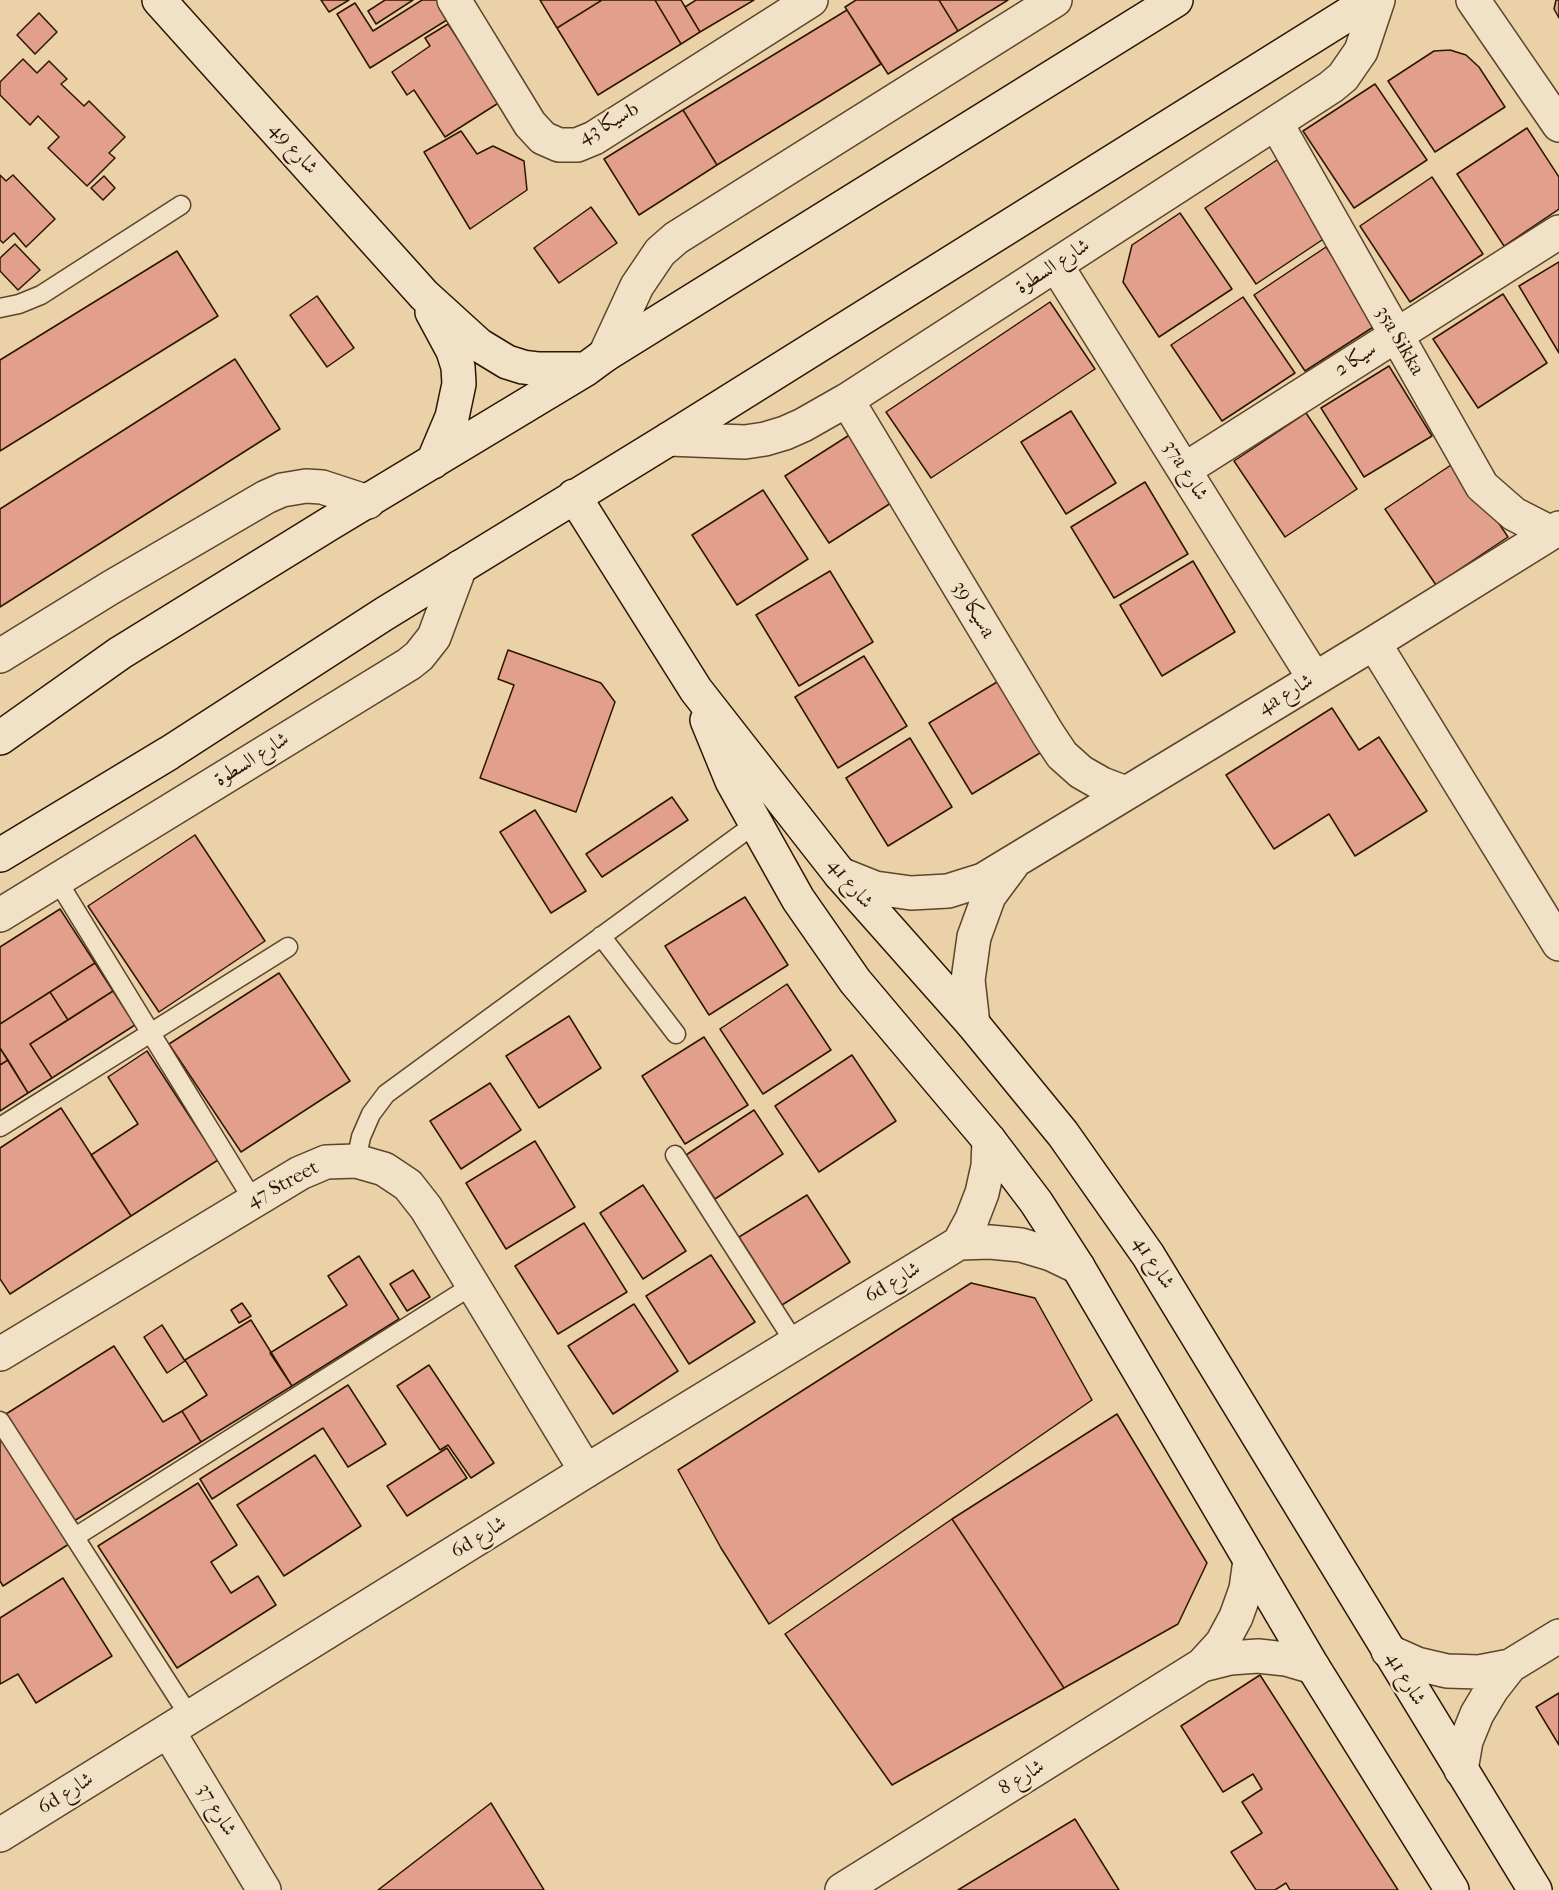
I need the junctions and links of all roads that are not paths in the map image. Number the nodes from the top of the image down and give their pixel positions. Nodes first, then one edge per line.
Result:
1 (159, 0) edge
2 (454, 0) edge
3 (1055, 0) edge
4 (1176, 0) edge
5 (1371, 0) edge
6 (1378, 0) edge
7 (1473, 0) edge
8 (1497, 0) edge
9 (792, 5) edge
10 (1525, 74) junction
11 (1276, 123) junction
12 (1559, 125) edge
13 (181, 205) dead end
14 (1559, 232) edge
15 (1056, 265) junction
16 (427, 299) junction
17 (0, 308) edge
18 (1395, 335) junction
19 (596, 362) junction
20 (847, 400) junction
21 (669, 439) junction
22 (433, 462) junction
23 (1184, 470) junction
24 (574, 496) junction
25 (368, 502) junction
26 (1555, 531) edge
27 (460, 567) junction
28 (1374, 643) junction
29 (0, 656) edge
30 (1314, 678) junction
31 (696, 690) junction
32 (0, 738) edge
33 (1126, 793) junction
34 (755, 824) junction
35 (0, 855) edge
36 (1013, 863) junction
37 (840, 873) junction
38 (57, 880) junction
39 (0, 915) edge
40 (601, 936) junction
41 (1559, 944) edge
42 (288, 947) dead end
43 (974, 1023) junction
44 (151, 1033) junction
45 (676, 1034) dead end
46 (0, 1127) edge
47 (989, 1140) junction
48 (675, 1155) dead end
49 (356, 1161) junction
50 (253, 1200) junction
51 (959, 1243) junction
52 (1078, 1267) junction
53 (473, 1286) junction
54 (4, 1342) edge
55 (795, 1343) junction
56 (0, 1421) edge
57 (586, 1471) junction
58 (75, 1537) junction
59 (1250, 1560) junction
60 (1559, 1636) edge
61 (1388, 1651) junction
62 (1202, 1665) junction
63 (1510, 1666) junction
64 (1313, 1667) junction
65 (179, 1724) junction
66 (1461, 1770) junction
67 (0, 1835) edge
68 (264, 1890) edge
69 (842, 1890) edge
70 (1452, 1890) edge
71 (1535, 1890) edge

1 - 16 street, شارع 49
2 - 9 street, سيكا 43b
3 - 19 street
4 - 19 street
5 - 21 street
6 - 11 street, شارع السطوة
7 - 10 street
8 - 10 street
10 - 12 street
11 - 15 street, شارع السطوة
11 - 18 street, 35a Sikka
13 - 17 lane
14 - 18 street, سيكا 2
15 - 20 street, شارع السطوة
15 - 23 street, 37a شارع
16 - 19 street, شارع 49
16 - 22 street, شارع 49
18 - 23 street, سيكا 2
18 - 26 street, 35a Sikka
19 - 22 street
20 - 21 street, شارع السطوة
20 - 33 street, سيكا 39a
21 - 24 street
22 - 25 street
23 - 30 street, 37a شارع
24 - 27 street
24 - 31 street, شارع 41
25 - 29 street
25 - 32 street
26 - 28 street, 4a شارع
27 - 35 street
27 - 38 street, شارع السطوة
28 - 30 street, 4a شارع
28 - 41 street
30 - 33 street, 4a شارع
31 - 34 street, شارع 41
31 - 37 street, شارع 41
33 - 36 street, 4a شارع
34 - 40 lane
34 - 47 street, شارع 41
36 - 37 street, 4a شارع
36 - 43 street, 4a شارع
37 - 43 street, شارع 41
38 - 39 street, شارع السطوة
38 - 44 lane
40 - 45 lane
40 - 49 lane
42 - 44 lane
43 - 61 street, شارع 41
44 - 46 lane
44 - 50 lane
47 - 51 street
47 - 52 street, شارع 41
48 - 55 lane
49 - 50 street, 47 Street
49 - 53 street, 47 Street
50 - 54 street, 47 Street
51 - 52 street, 6d شارع
51 - 55 street, 6d شارع
52 - 59 street, شارع 41
53 - 57 street, 47 Street
53 - 58 lane
55 - 57 street, 6d شارع
56 - 58 lane
57 - 65 street, 6d شارع
58 - 65 lane
59 - 62 street, 8 شارع
59 - 64 street, شارع 41
60 - 63 street
61 - 63 street
61 - 66 street, شارع 41
62 - 64 street, 8 شارع
62 - 69 street, 8 شارع
63 - 66 street
64 - 70 street, شارع 41
65 - 67 street, 6d شارع
65 - 68 street, شارع 37
66 - 71 street, شارع 41

